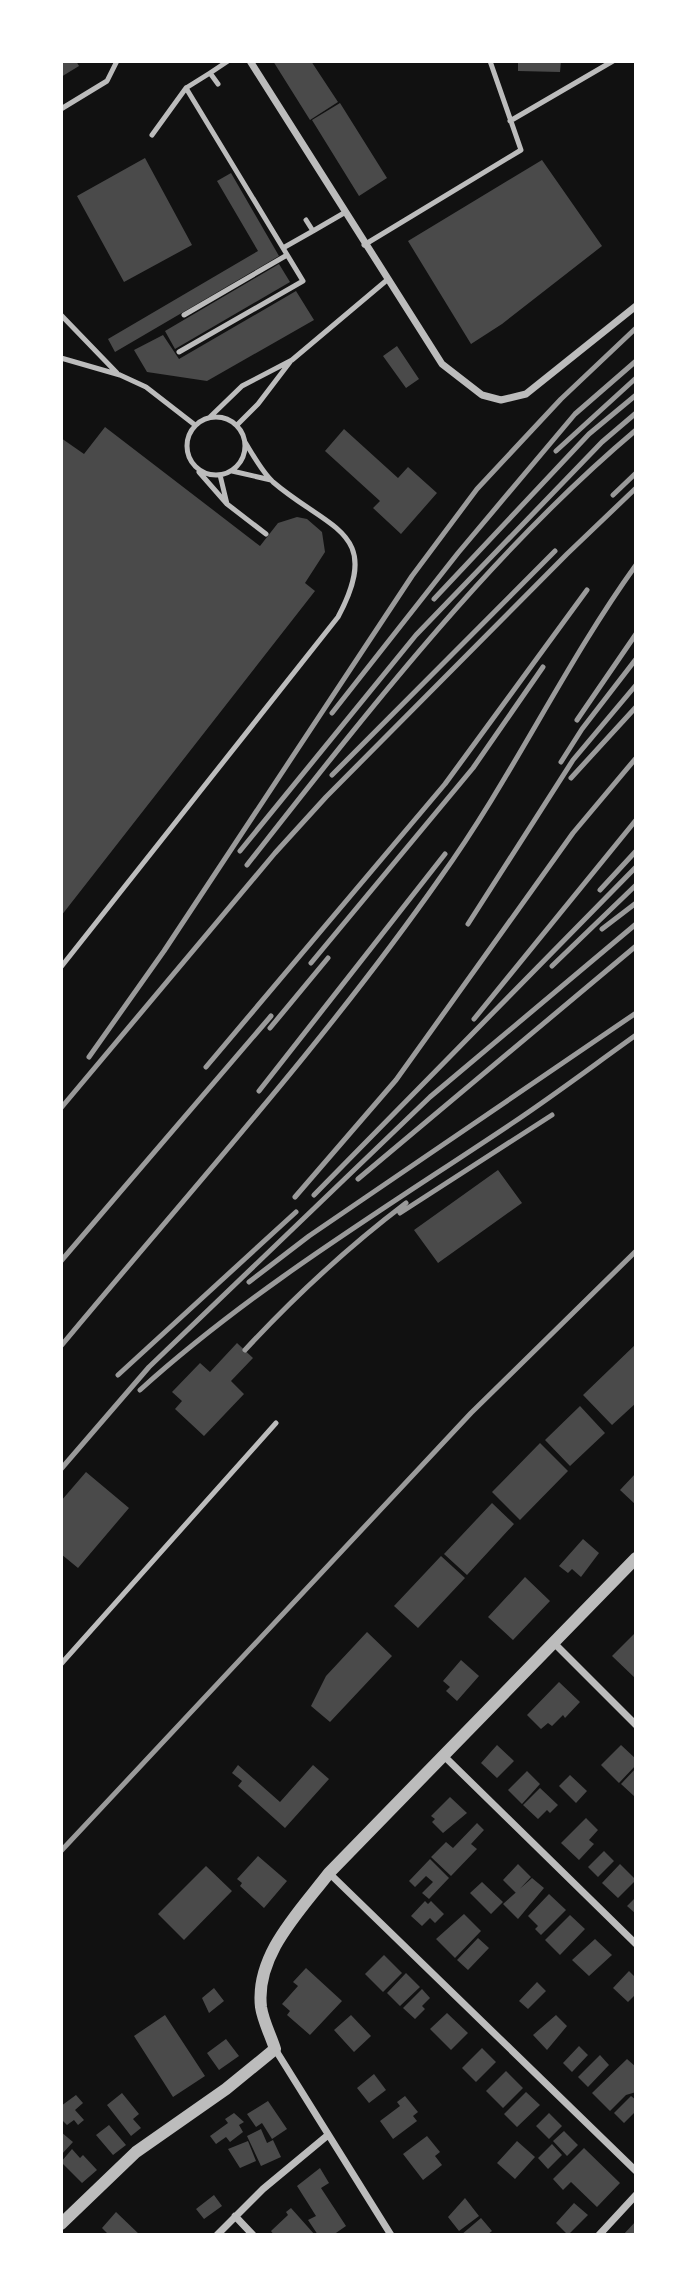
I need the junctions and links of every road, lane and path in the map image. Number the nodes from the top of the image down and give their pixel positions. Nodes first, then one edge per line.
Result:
1 (117, 61) edge
2 (228, 61) edge
3 (250, 61) edge
4 (490, 61) edge
5 (614, 61) edge
6 (210, 73) junction
7 (218, 85) dead end
8 (186, 88) junction
9 (61, 110) edge
10 (510, 121) junction
11 (152, 135) dead end
12 (344, 213) junction
13 (306, 220) dead end
14 (313, 231) junction
15 (364, 245) junction
16 (283, 248) junction
17 (287, 255) junction
18 (387, 281) junction
19 (636, 306) edge
20 (61, 315) edge
21 (184, 315) dead end
22 (179, 352) dead end
23 (61, 358) edge
24 (292, 360) junction
25 (120, 375) junction
26 (211, 417) junction
27 (195, 425) junction
28 (237, 425) junction
29 (245, 442) junction
30 (196, 468) junction
31 (232, 471) junction
32 (220, 475) junction
33 (271, 480) junction
34 (227, 504) junction
35 (266, 534) dead end
36 (61, 967) edge
37 (276, 1423) dead end
38 (636, 1558) edge
39 (554, 1642) junction
40 (61, 1664) edge
41 (636, 1726) edge
42 (444, 1756) junction
43 (329, 1873) junction
44 (636, 1944) edge
45 (275, 2049) junction
46 (328, 2135) junction
47 (636, 2171) edge
48 (636, 2196) edge
49 (235, 2216) junction
50 (61, 2224) edge
51 (217, 2235) edge
52 (253, 2235) edge
53 (391, 2235) edge
54 (599, 2235) edge

1 - 9 lane
2 - 6 lane
3 - 12 street
4 - 10 lane
5 - 10 lane
6 - 7 lane
6 - 8 lane
8 - 11 lane
8 - 16 lane
10 - 15 lane
12 - 14 lane
12 - 15 street
13 - 14 lane
14 - 16 lane
15 - 18 street
16 - 17 lane
17 - 21 lane
17 - 22 lane
18 - 19 street
18 - 24 lane
20 - 25 lane
23 - 25 lane
24 - 26 lane
24 - 28 lane
25 - 27 lane
26 - 27 lane
26 - 28 lane
27 - 30 lane
28 - 29 lane
29 - 31 lane
29 - 33 lane
30 - 32 lane
30 - 34 lane
31 - 32 lane
31 - 33 lane
32 - 34 lane
33 - 36 lane
34 - 35 lane
37 - 40 lane
38 - 39 street
39 - 41 street
39 - 42 street
42 - 43 street
42 - 44 street
43 - 45 street
43 - 47 street
45 - 46 street
45 - 50 street
46 - 49 street
46 - 53 street
48 - 54 street
49 - 51 street
49 - 52 street

